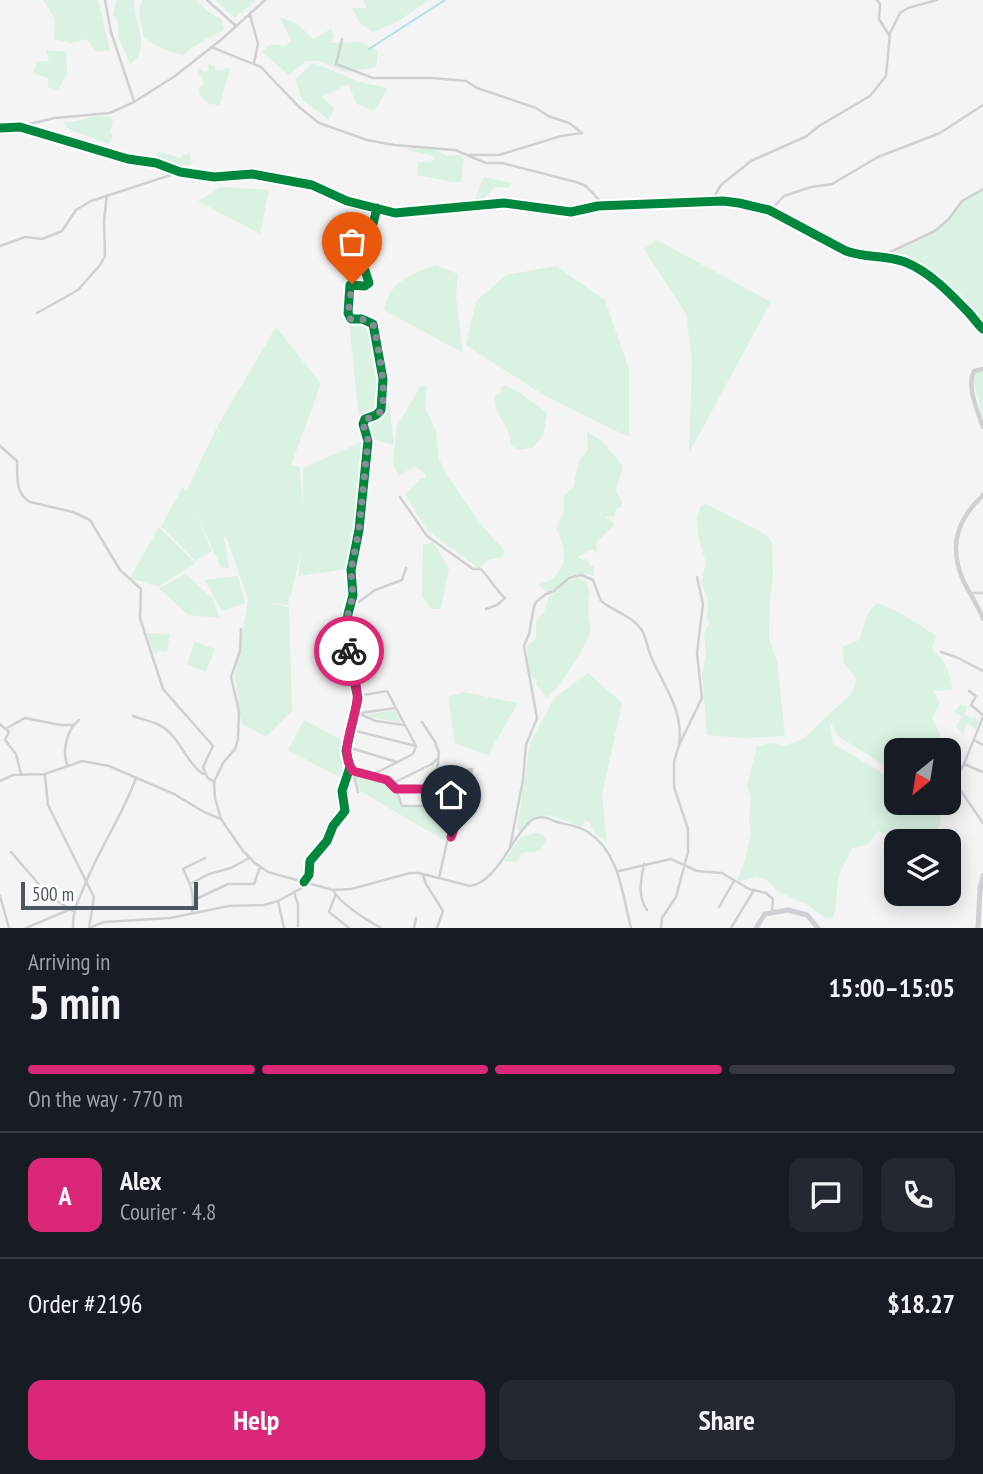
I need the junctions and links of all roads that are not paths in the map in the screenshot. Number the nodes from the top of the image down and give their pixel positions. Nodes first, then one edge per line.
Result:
1 (105, 0) edge
2 (207, 0) edge
3 (265, 0) edge
4 (877, 0) edge
5 (937, 0) edge
6 (250, 14) junction
7 (235, 26) junction
8 (889, 35) junction
9 (342, 39) dead end
10 (211, 47) junction
11 (254, 63) junction
12 (134, 102) junction
13 (983, 104) edge
14 (20, 127) junction
15 (0, 128) edge
16 (467, 155) junction
17 (180, 172) junction
18 (983, 189) edge
19 (107, 195) junction
20 (711, 202) junction
21 (605, 206) junction
22 (377, 208) junction
23 (770, 211) junction
24 (0, 246) edge
25 (882, 256) junction
26 (37, 313) dead end
27 (983, 329) edge
28 (983, 369) edge
29 (983, 427) edge
30 (0, 446) edge
31 (983, 495) edge
32 (400, 497) dead end
33 (406, 568) dead end
34 (697, 577) dead end
35 (970, 593) junction
36 (983, 593) edge
37 (352, 600) junction
38 (486, 608) dead end
39 (982, 616) edge
40 (241, 629) dead end
41 (941, 652) dead end
42 (983, 671) edge
43 (969, 691) dead end
44 (358, 696) junction
45 (396, 708) junction
46 (357, 713) junction
47 (133, 716) dead end
48 (982, 718) edge
49 (79, 720) dead end
50 (422, 722) dead end
51 (0, 724) edge
52 (73, 725) junction
53 (404, 725) dead end
54 (6, 728) junction
55 (351, 730) junction
56 (974, 740) junction
57 (680, 745) junction
58 (983, 745) edge
59 (416, 746) junction
60 (347, 747) junction
61 (438, 757) junction
62 (397, 762) junction
63 (964, 764) junction
64 (68, 766) junction
65 (351, 770) junction
66 (983, 772) edge
67 (21, 774) junction
68 (45, 774) junction
69 (372, 775) junction
70 (206, 776) junction
71 (136, 778) junction
72 (0, 781) edge
73 (436, 781) junction
74 (214, 782) junction
75 (391, 784) junction
76 (396, 789) junction
77 (439, 789) junction
78 (422, 790) junction
79 (358, 792) dead end
80 (450, 806) junction
81 (221, 819) junction
82 (983, 823) edge
83 (456, 825) junction
84 (509, 850) junction
85 (11, 852) dead end
86 (205, 858) dead end
87 (249, 858) junction
88 (644, 864) junction
89 (686, 865) junction
90 (260, 867) junction
91 (618, 872) junction
92 (422, 874) junction
93 (983, 875) edge
94 (439, 878) junction
95 (87, 880) junction
96 (734, 881) junction
97 (304, 882) junction
98 (191, 883) junction
99 (310, 884) junction
100 (982, 888) edge
101 (333, 890) junction
102 (754, 890) junction
103 (294, 892) junction
104 (335, 896) junction
105 (0, 898) edge
106 (194, 900) junction
107 (278, 901) junction
108 (719, 907) dead end
109 (647, 909) dead end
110 (72, 910) junction
111 (772, 911) junction
112 (192, 913) junction
113 (416, 918) dead end
114 (298, 926) dead end
115 (9, 928) edge
116 (28, 928) edge
117 (73, 928) edge
118 (89, 928) edge
119 (284, 928) edge
120 (349, 928) edge
121 (381, 928) edge
122 (414, 928) edge
123 (438, 928) edge
124 (631, 928) edge
125 (661, 928) edge
126 (731, 928) edge
127 (756, 928) edge
128 (818, 928) edge
129 (978, 928) edge

1 - 12 street
2 - 7 street
3 - 6 street
4 - 8 street
5 - 8 street
6 - 7 street
6 - 11 street
7 - 10 street
8 - 20 street
9 - 16 street
10 - 11 street
10 - 12 street
11 - 16 street
12 - 14 street
13 - 23 street
14 - 15 street
14 - 17 street
16 - 21 street
17 - 19 street
17 - 22 street
18 - 25 street
19 - 24 street
19 - 26 street
20 - 21 street
20 - 23 street
21 - 22 street
22 - 37 street
23 - 25 street
25 - 27 street
28 - 29 street
30 - 70 street
31 - 35 street
32 - 38 street
33 - 37 street
34 - 57 street
35 - 36 street
35 - 39 street
37 - 44 street
40 - 74 street
41 - 42 street
43 - 48 street
44 - 45 street
44 - 46 street
45 - 46 street
45 - 59 street
46 - 53 street
46 - 55 street
47 - 70 street
48 - 56 street
49 - 52 street
50 - 61 street
51 - 54 street
52 - 54 street
52 - 64 street
54 - 67 street
55 - 59 street
55 - 60 street
56 - 58 street
56 - 63 street
57 - 84 street
57 - 89 street
59 - 62 street
60 - 62 street
60 - 65 street
61 - 73 street
61 - 75 street
62 - 69 street
63 - 66 street
63 - 82 street
64 - 68 street
64 - 71 street
65 - 69 street
65 - 79 street
65 - 97 street
67 - 68 street
67 - 72 street
68 - 95 street
69 - 75 street
70 - 74 street
71 - 81 street
71 - 95 street
73 - 77 street
73 - 78 street
74 - 81 street
75 - 76 street
76 - 78 street
76 - 80 street
77 - 78 street
77 - 80 street
80 - 83 street
80 - 83 street
81 - 87 street
83 - 94 street
84 - 91 street
84 - 94 street
85 - 110 street
86 - 98 street
87 - 90 street
87 - 98 street
88 - 89 street
88 - 91 street
88 - 109 street
89 - 96 street
89 - 125 street
90 - 97 street
90 - 106 street
91 - 124 street
92 - 94 street
92 - 101 street
92 - 123 street
93 - 100 street
95 - 110 street
95 - 118 street
96 - 102 street
96 - 108 street
97 - 99 street
98 - 106 street
99 - 101 street
99 - 103 street
100 - 129 main road
101 - 104 street
102 - 111 street
102 - 126 street
103 - 107 street
103 - 114 street
104 - 120 street
104 - 121 street
105 - 115 street
106 - 112 street
107 - 112 street
107 - 119 street
110 - 116 street
110 - 117 street
111 - 127 main road
111 - 128 main road
112 - 118 street
113 - 122 street

